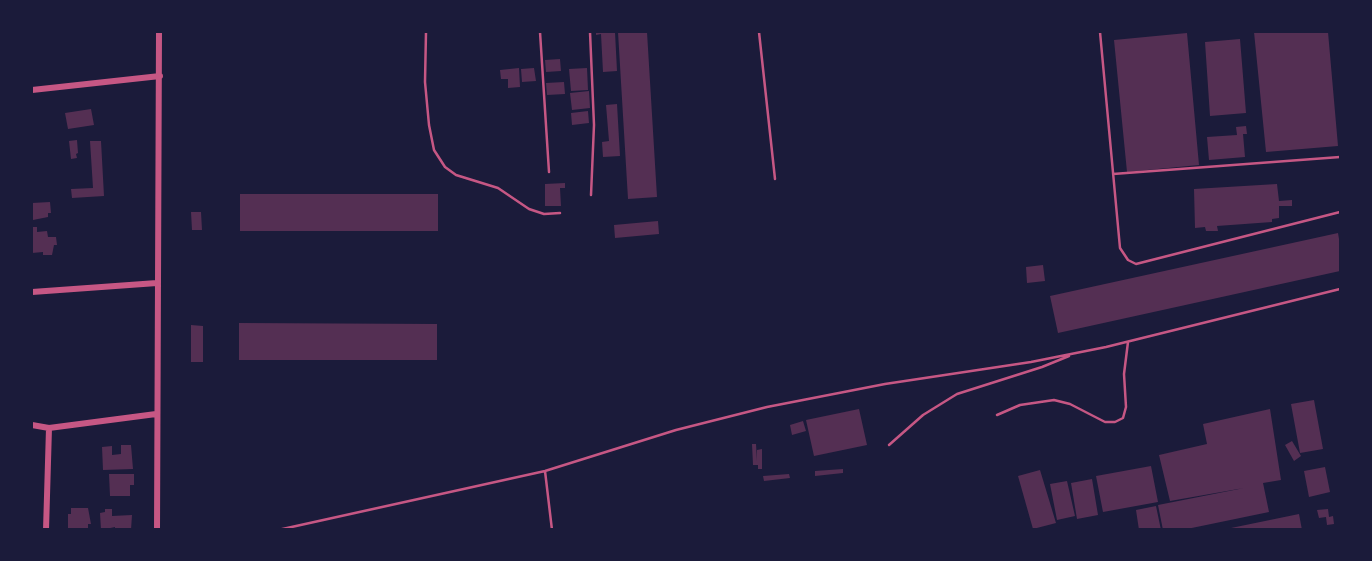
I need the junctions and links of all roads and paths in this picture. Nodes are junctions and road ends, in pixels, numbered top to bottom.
1 (159, 32) edge
2 (426, 32) edge
3 (540, 32) edge
4 (590, 32) edge
5 (760, 32) edge
6 (1100, 32) edge
7 (160, 76) junction
8 (32, 90) edge
9 (1340, 158) edge
10 (549, 172) dead end
11 (1113, 174) junction
12 (775, 179) dead end
13 (592, 195) dead end
14 (1340, 212) edge
15 (560, 213) dead end
16 (158, 283) junction
17 (1340, 289) edge
18 (32, 292) edge
19 (1128, 342) junction
20 (1075, 353) junction
21 (156, 414) junction
22 (997, 415) dead end
23 (32, 425) edge
24 (48, 428) junction
25 (889, 445) dead end
26 (545, 471) junction
27 (46, 530) edge
28 (156, 530) edge
29 (278, 530) edge
30 (552, 530) edge

1 - 7 street
2 - 15 lane
3 - 10 lane
4 - 13 lane
5 - 12 lane
6 - 11 lane
7 - 8 street
7 - 16 street
9 - 11 lane
11 - 14 lane
16 - 18 street
16 - 21 street
17 - 19 lane
19 - 20 lane
19 - 22 lane
20 - 25 lane
20 - 26 lane
21 - 24 street
21 - 28 street
23 - 24 street
24 - 27 street
26 - 29 lane
26 - 30 lane

